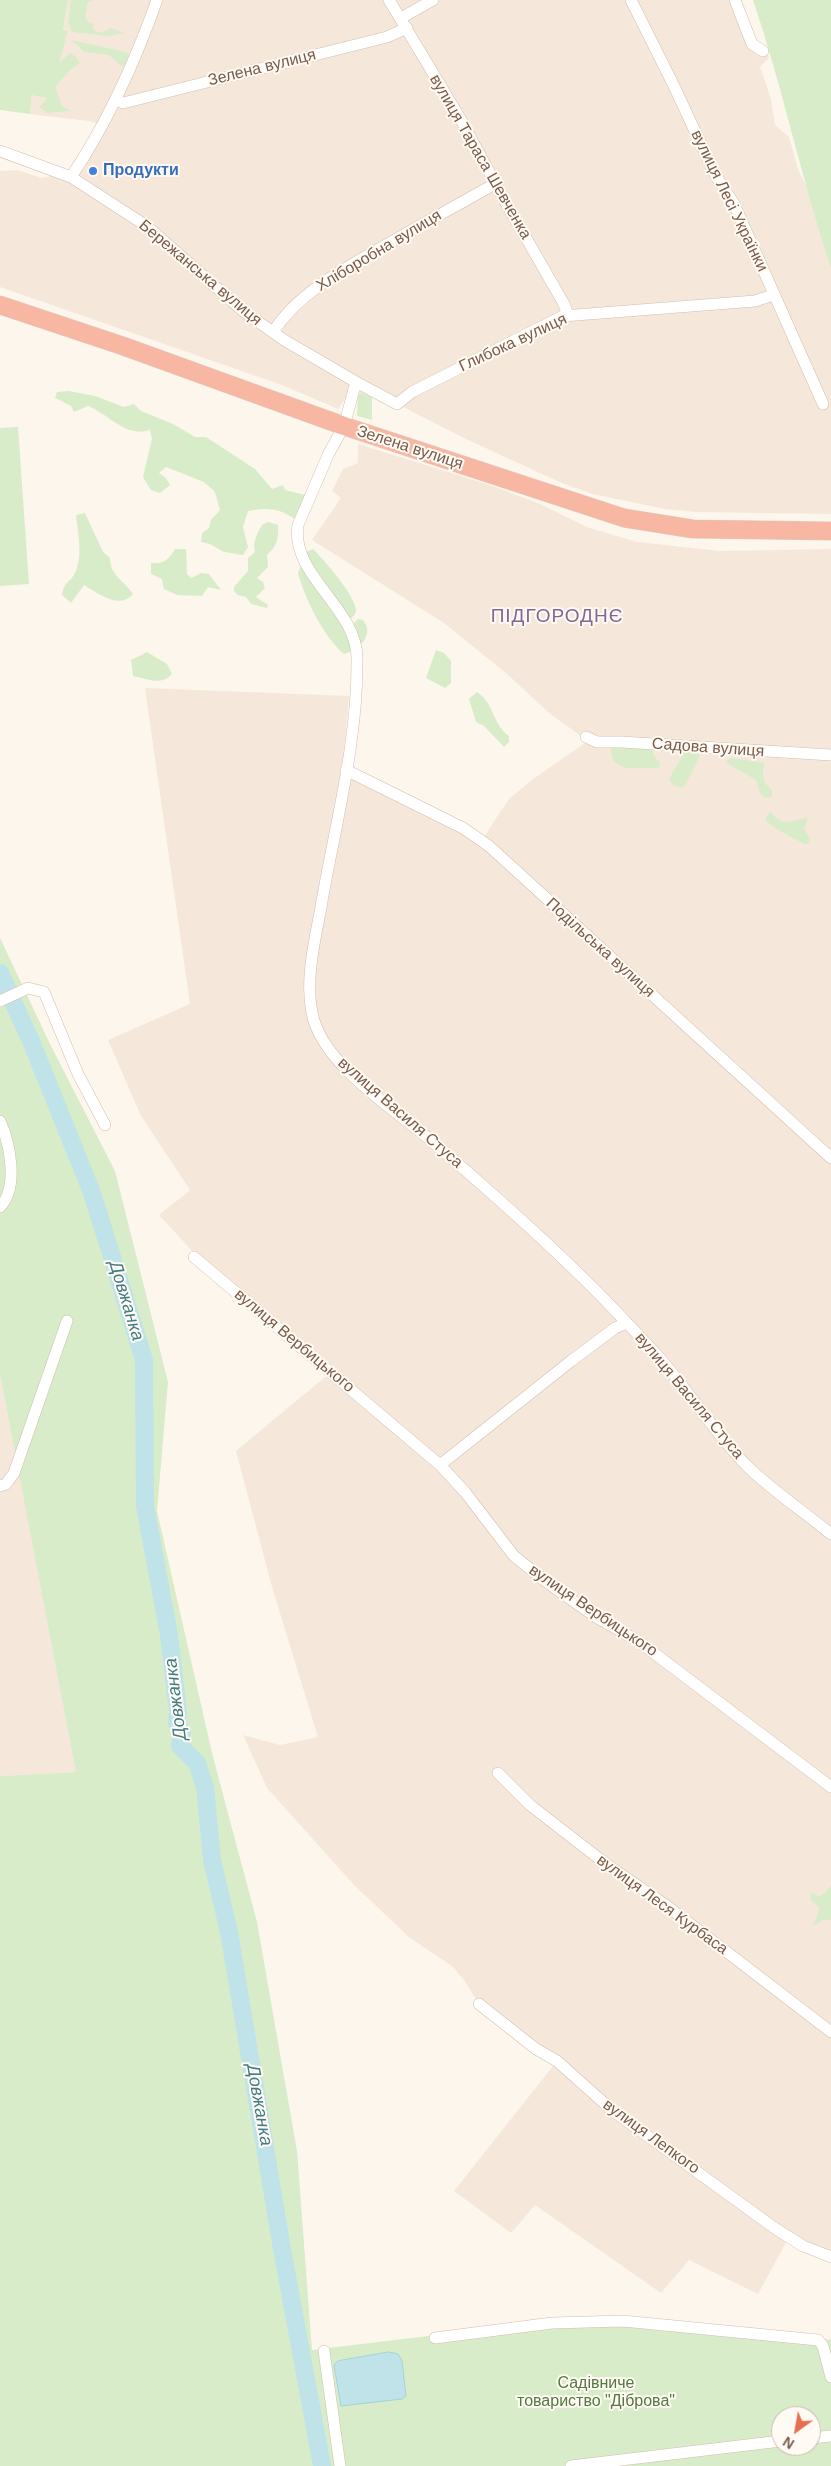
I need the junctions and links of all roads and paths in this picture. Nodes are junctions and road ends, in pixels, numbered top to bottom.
1 (157, 0) edge
2 (389, 0) edge
3 (433, 0) edge
4 (631, 0) edge
5 (735, 0) edge
6 (404, 23) junction
7 (763, 50) dead end
8 (116, 100) junction
9 (0, 150) edge
10 (71, 177) junction
11 (496, 183) junction
12 (773, 295) junction
13 (0, 305) edge
14 (568, 316) junction
15 (272, 332) junction
16 (356, 382) junction
17 (823, 404) dead end
18 (344, 426) junction
19 (831, 531) edge
20 (586, 737) dead end
21 (831, 755) edge
22 (346, 770) junction
23 (1, 1001) edge
24 (0, 1121) edge
25 (105, 1125) dead end
26 (831, 1158) edge
27 (0, 1207) edge
28 (194, 1256) dead end
29 (66, 1321) dead end
30 (627, 1323) junction
31 (440, 1465) junction
32 (0, 1486) edge
33 (831, 1534) edge
34 (498, 1772) dead end
35 (831, 1787) edge
36 (478, 2004) dead end
37 (831, 2032) edge
38 (831, 2257) edge
39 (435, 2338) dead end
40 (324, 2351) dead end
41 (831, 2377) edge
42 (771, 2442) edge
43 (340, 2466) edge
44 (571, 2466) edge

1 - 8 street
2 - 6 street, вулиця Тараса Шевченка
3 - 6 street, Зелена вулиця
4 - 12 street, вулиця Лесі Українки
5 - 7 street
6 - 8 street, Зелена вулиця
6 - 11 street, вулиця Тараса Шевченка
8 - 10 street
9 - 10 street, Бережанська вулиця
10 - 15 street, Бережанська вулиця
11 - 14 street, вулиця Тараса Шевченка
11 - 15 street, Хліборобна вулиця
12 - 14 street, Глибока вулиця
12 - 17 street, вулиця Лесі Українки
13 - 18 highway, Зелена вулиця
14 - 16 street, Глибока вулиця
15 - 16 street, Бережанська вулиця
16 - 18 street
18 - 19 highway, Зелена вулиця
18 - 22 street, вулиця Василя Стуса
20 - 21 street, Садова вулиця
22 - 26 street, Подільська вулиця
22 - 30 street, вулиця Василя Стуса
23 - 25 street
24 - 27 street
28 - 31 street, вулиця Вербицького
29 - 32 street
30 - 31 street
30 - 33 street, вулиця Василя Стуса
31 - 35 street, вулиця Вербицького
34 - 37 street, вулиця Леся Курбаса
36 - 38 street, вулиця Лепкого
39 - 41 street
40 - 43 street
42 - 44 street

